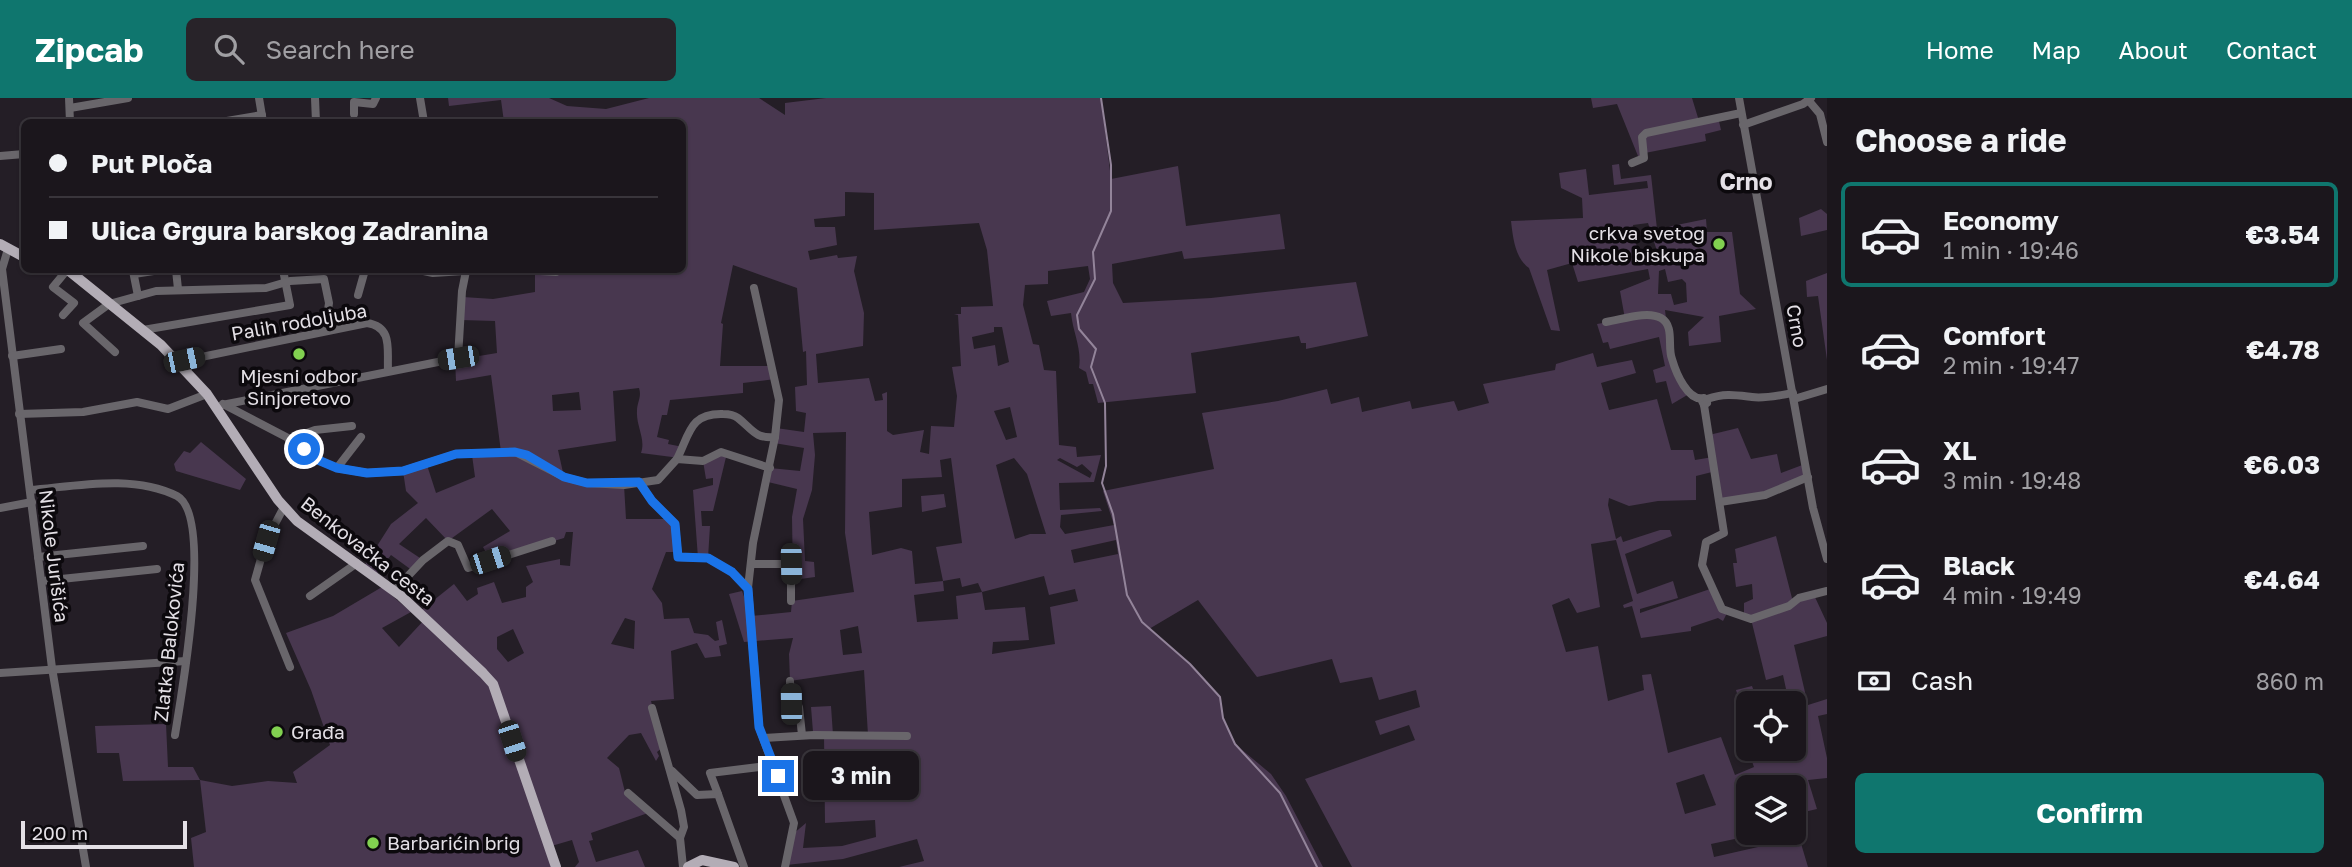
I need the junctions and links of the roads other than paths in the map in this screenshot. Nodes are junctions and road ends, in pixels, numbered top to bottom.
1 (69, 98) edge
2 (128, 98) edge
3 (260, 98) edge
4 (315, 98) edge
5 (376, 98) edge
6 (420, 98) edge
7 (1739, 98) edge
8 (1810, 99) edge
9 (69, 108) junction
10 (1741, 113) junction
11 (354, 114) dead end
12 (70, 119) edge
13 (262, 119) edge
14 (316, 119) edge
15 (424, 119) edge
16 (1743, 125) junction
17 (1827, 142) edge
18 (21, 154) edge
19 (0, 156) edge
20 (1632, 163) dead end
21 (4, 247) edge
22 (21, 256) edge
23 (65, 273) edge
24 (71, 273) edge
25 (133, 273) edge
26 (176, 273) edge
27 (284, 273) edge
28 (364, 273) edge
29 (466, 273) edge
30 (286, 283) junction
31 (754, 288) dead end
32 (178, 289) junction
33 (358, 295) dead end
34 (138, 296) junction
35 (109, 303) junction
36 (63, 315) dead end
37 (1606, 322) dead end
38 (143, 330) junction
39 (325, 331) junction
40 (61, 349) dead end
41 (115, 352) dead end
42 (12, 356) junction
43 (177, 362) junction
44 (388, 370) junction
45 (1827, 389) edge
46 (207, 394) junction
47 (1793, 396) junction
48 (1704, 401) junction
49 (220, 406) junction
50 (19, 414) junction
51 (352, 426) dead end
52 (361, 437) dead end
53 (775, 438) junction
54 (290, 439) junction
55 (677, 459) junction
56 (337, 468) junction
57 (769, 468) junction
58 (1808, 477) junction
59 (639, 482) junction
60 (30, 490) junction
61 (32, 502) junction
62 (1720, 502) junction
63 (0, 508) edge
64 (284, 508) junction
65 (552, 541) dead end
66 (143, 547) dead end
67 (38, 557) junction
68 (1827, 559) edge
69 (357, 563) junction
70 (750, 567) junction
71 (157, 569) dead end
72 (732, 572) junction
73 (42, 581) junction
74 (748, 589) junction
75 (394, 590) junction
76 (1827, 591) edge
77 (310, 596) dead end
78 (791, 601) dead end
79 (186, 661) junction
80 (290, 667) dead end
81 (52, 668) junction
82 (0, 673) edge
83 (790, 681) dead end
84 (652, 708) dead end
85 (175, 735) dead end
86 (802, 735) junction
87 (907, 736) dead end
88 (764, 738) junction
89 (775, 765) junction
90 (672, 771) junction
91 (628, 793) dead end
92 (718, 794) junction
93 (680, 838) junction
94 (86, 867) edge
95 (556, 867) edge
96 (685, 867) edge
97 (734, 867) edge
98 (744, 867) edge
99 (785, 867) edge

1 - 9 street
2 - 9 street
3 - 13 street
4 - 14 street
5 - 11 street
6 - 15 street
7 - 10 street, Crno
8 - 16 street
8 - 17 street
9 - 12 street
10 - 16 street, Crno
10 - 20 street
16 - 47 street, Crno
18 - 19 street
21 - 22 main road
21 - 42 street, Nikole Jurišića
23 - 36 street
24 - 35 main road, Benkovačka cesta
25 - 34 street
26 - 32 street
27 - 30 street
28 - 33 street
29 - 44 street
30 - 32 street
30 - 38 street
30 - 39 street
31 - 53 street
32 - 34 street
34 - 35 street
35 - 38 main road, Benkovačka cesta
35 - 41 street
37 - 48 street
38 - 43 main road, Benkovačka cesta
39 - 43 street, Palih rodoljuba
39 - 44 street, Palih rodoljuba
40 - 42 street
42 - 50 street, Nikole Jurišića
43 - 46 main road, Benkovačka cesta
44 - 49 street
45 - 47 street
46 - 49 main road, Benkovačka cesta
46 - 50 street
47 - 48 street
47 - 58 street, Crno
48 - 62 street
49 - 54 street
49 - 64 main road, Benkovačka cesta
50 - 60 street, Nikole Jurišića
51 - 54 street
52 - 56 street
53 - 55 street
53 - 57 street
54 - 56 street
55 - 57 street
55 - 59 street
56 - 59 street
57 - 70 street
58 - 62 street
58 - 68 street, Crno
59 - 72 street
60 - 61 street, Nikole Jurišića
60 - 79 street, Zlatka Balokovića
61 - 63 street
61 - 67 street, Nikole Jurišića
62 - 76 street
64 - 69 main road, Benkovačka cesta
64 - 80 street
65 - 75 street
66 - 67 street
67 - 73 street, Nikole Jurišića
69 - 75 main road, Benkovačka cesta
69 - 77 street
70 - 72 street
70 - 74 street
70 - 78 street
71 - 73 street
72 - 74 street
73 - 81 street, Nikole Jurišića
74 - 88 street
75 - 95 main road, Benkovačka cesta
79 - 81 street
79 - 85 street, Zlatka Balokovića
81 - 82 street
81 - 94 street, Nikole Jurišića
83 - 86 street
84 - 90 street
86 - 87 street
86 - 88 street
88 - 89 street
89 - 92 street
89 - 99 street
90 - 92 street
90 - 93 street
91 - 93 street
92 - 98 street
93 - 96 street
96 - 97 main road

